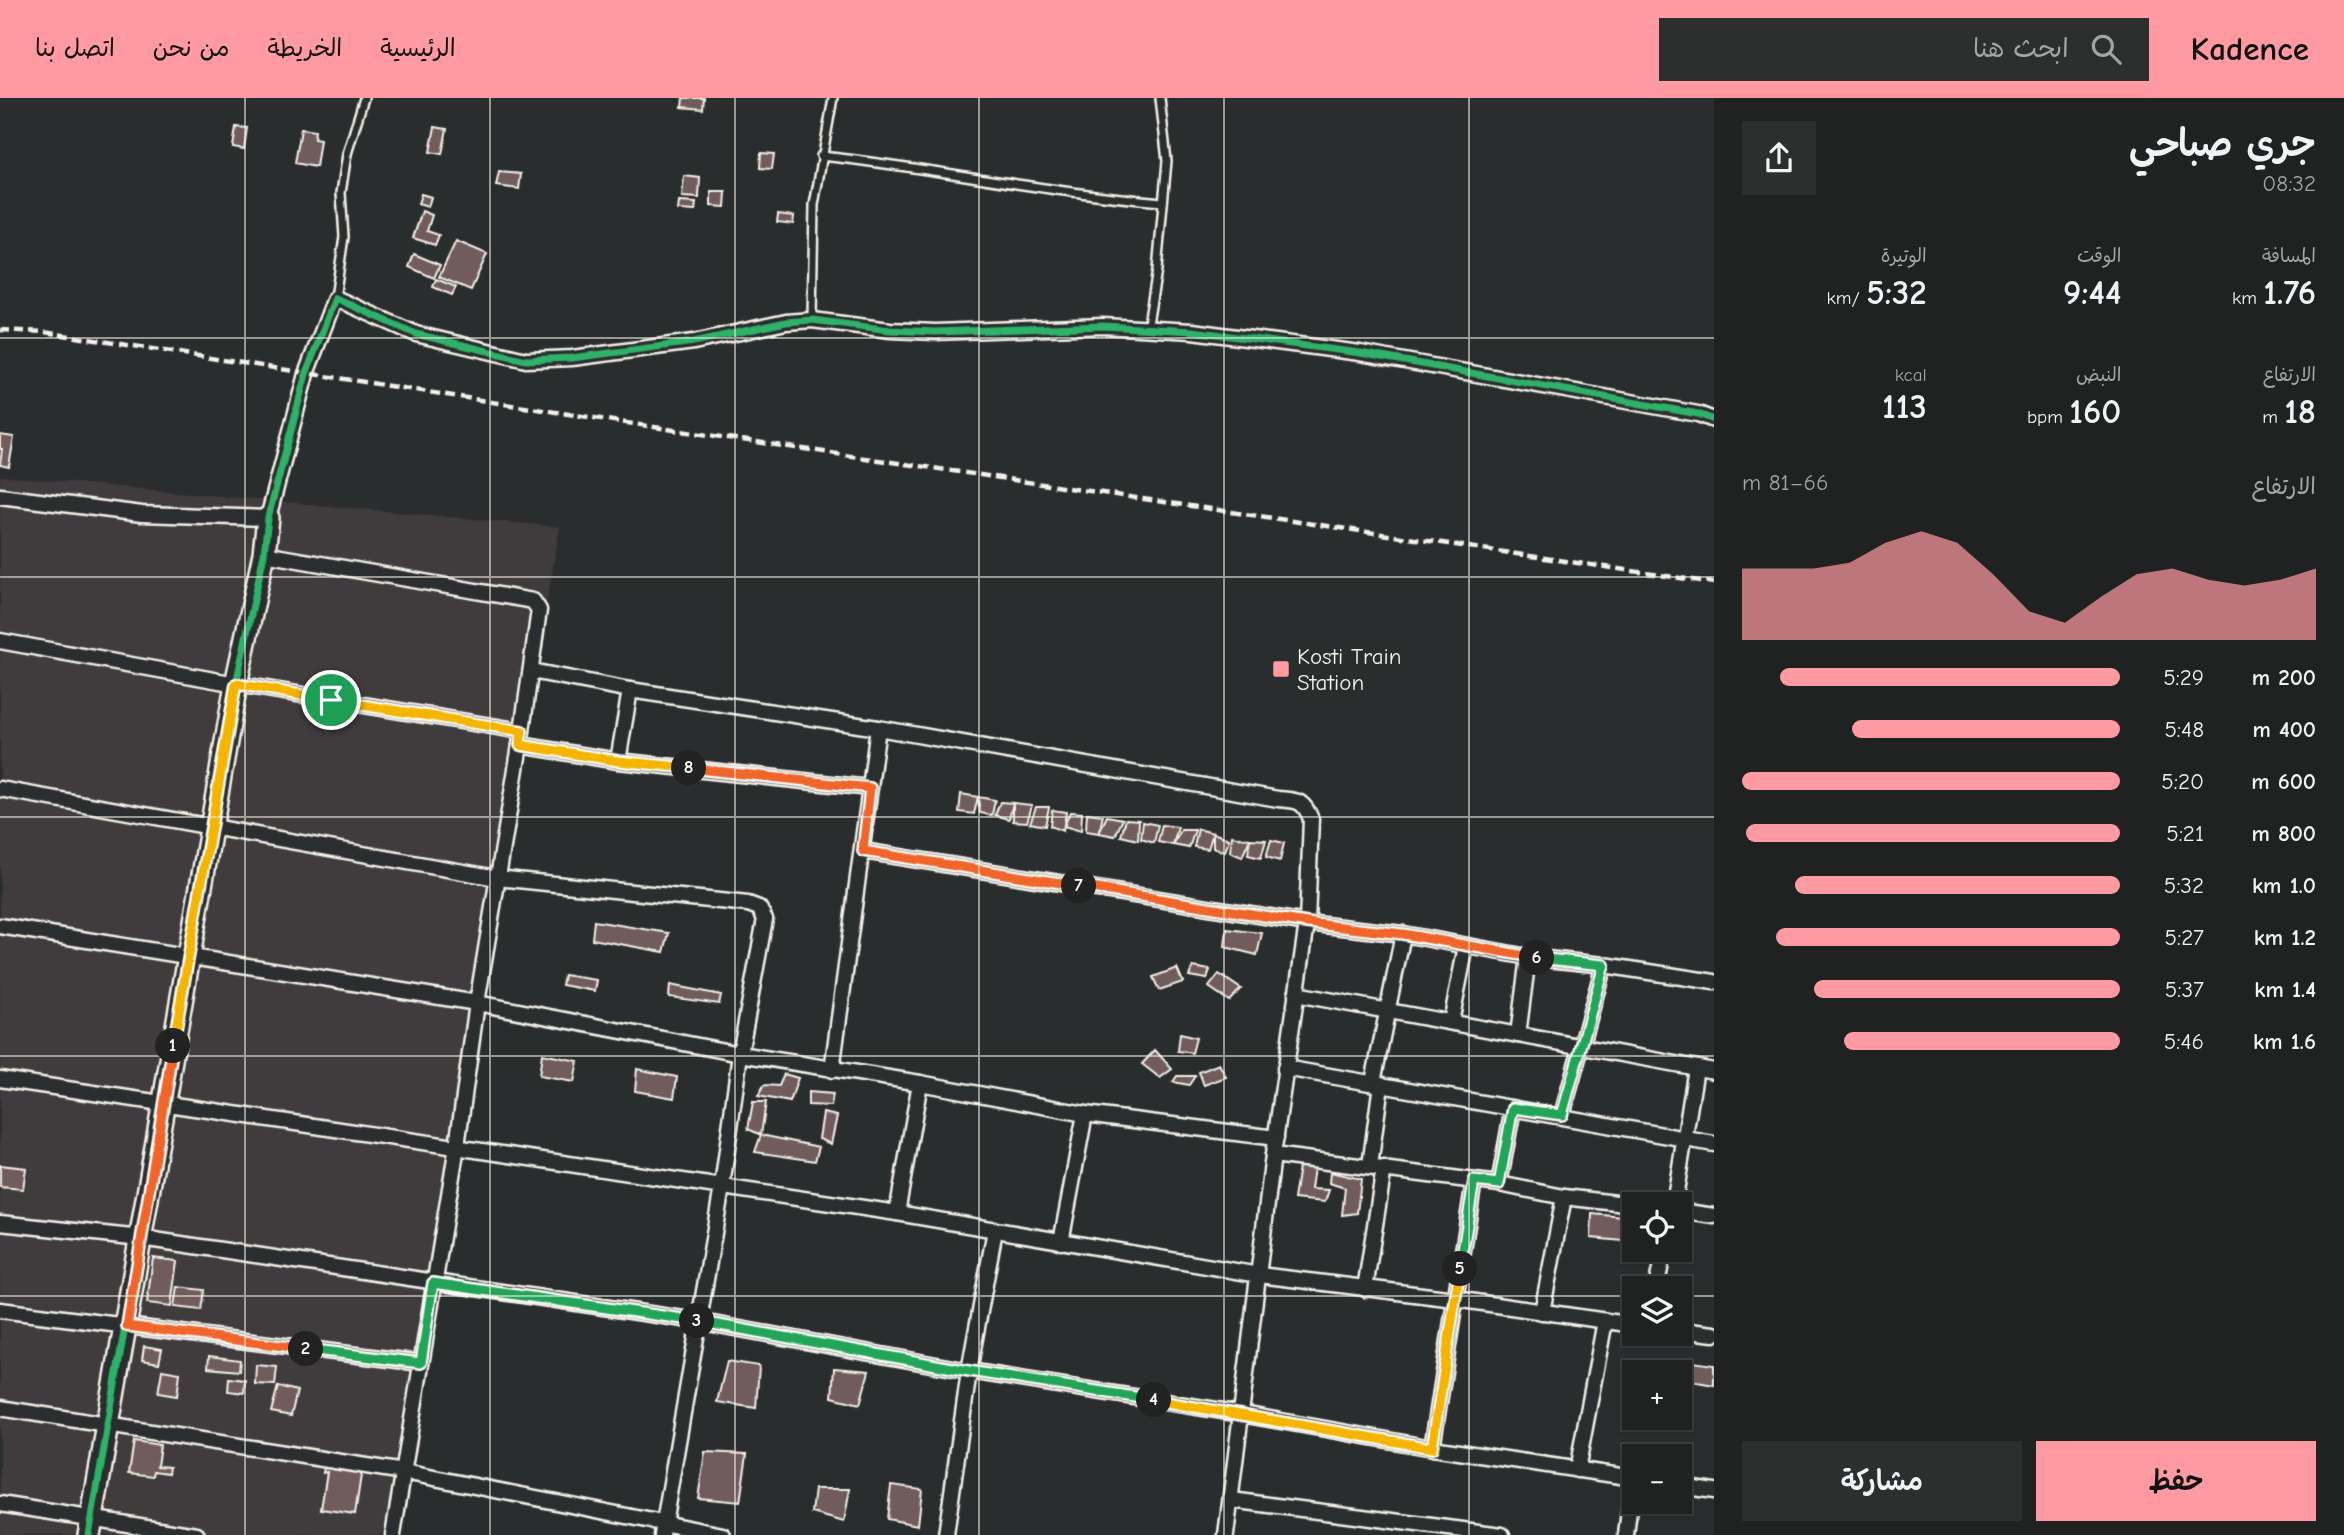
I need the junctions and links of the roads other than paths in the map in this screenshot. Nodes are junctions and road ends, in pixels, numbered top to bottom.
1 (364, 98) edge
2 (833, 98) edge
3 (1160, 98) edge
4 (821, 156) junction
5 (1163, 202) junction
6 (335, 298) junction
7 (811, 320) junction
8 (1147, 330) junction
9 (1714, 420) edge
10 (0, 496) edge
11 (268, 518) junction
12 (264, 554) junction
13 (0, 641) edge
14 (531, 671) junction
15 (236, 684) junction
16 (630, 690) junction
17 (878, 729) junction
18 (521, 738) junction
19 (618, 761) junction
20 (870, 788) junction
21 (0, 789) edge
22 (213, 825) junction
23 (863, 851) junction
24 (497, 878) junction
25 (1307, 923) junction
26 (0, 926) edge
27 (1403, 934) junction
28 (1466, 946) junction
29 (189, 956) junction
30 (1528, 957) junction
31 (1604, 965) junction
32 (1714, 982) edge
33 (1296, 994) junction
34 (477, 1003) junction
35 (1388, 1011) junction
36 (1451, 1022) junction
37 (1518, 1035) junction
38 (1580, 1046) junction
39 (740, 1054) junction
40 (1285, 1068) junction
41 (1696, 1068) junction
42 (832, 1069) junction
43 (1714, 1071) edge
44 (0, 1079) edge
45 (920, 1083) junction
46 (1377, 1083) junction
47 (163, 1103) junction
48 (1513, 1108) junction
49 (1085, 1114) junction
50 (1562, 1115) junction
51 (1276, 1138) junction
52 (1684, 1139) junction
53 (1714, 1144) edge
54 (457, 1146) junction
55 (1273, 1155) junction
56 (1377, 1167) junction
57 (1474, 1181) junction
58 (1499, 1184) junction
59 (722, 1187) junction
60 (1676, 1192) edge
61 (1564, 1197) junction
62 (1622, 1204) edge
63 (897, 1213) junction
64 (1692, 1213) edge
65 (1714, 1216) edge
66 (0, 1223) edge
67 (995, 1230) junction
68 (141, 1238) junction
69 (1061, 1242) junction
70 (1259, 1275) junction
71 (433, 1283) junction
72 (1365, 1289) junction
73 (1455, 1299) junction
74 (0, 1310) edge
75 (1542, 1312) junction
76 (697, 1321) junction
77 (1605, 1321) junction
78 (1622, 1323) edge
79 (127, 1326) junction
80 (1692, 1331) edge
81 (1714, 1334) edge
82 (421, 1363) junction
83 (969, 1371) junction
84 (0, 1408) edge
85 (1242, 1414) junction
86 (108, 1426) junction
87 (1432, 1448) junction
88 (1577, 1470) junction
89 (404, 1472) junction
90 (1622, 1476) edge
91 (1692, 1488) edge
92 (1714, 1491) edge
93 (1231, 1500) junction
94 (0, 1504) edge
95 (1629, 1514) edge
96 (90, 1527) edge
97 (663, 1530) edge
98 (197, 1535) edge
99 (393, 1535) edge
100 (723, 1535) edge
101 (946, 1535) edge
102 (1227, 1535) edge
103 (1502, 1535) edge
104 (1626, 1535) edge

1 - 6 lane
2 - 4 lane
3 - 5 lane
4 - 5 lane
4 - 7 lane
5 - 8 lane
6 - 7 street
6 - 11 street
7 - 8 street
8 - 9 street
10 - 11 street
11 - 12 street
12 - 14 street
12 - 15 street
13 - 15 street
14 - 16 street
14 - 18 street
15 - 18 street
15 - 22 street
16 - 17 street
16 - 19 street
17 - 20 street
17 - 25 street
18 - 19 street
18 - 24 street
19 - 20 street
20 - 23 street
21 - 22 street
22 - 24 street
22 - 29 street
23 - 25 street
23 - 42 street
24 - 34 street
24 - 39 street
25 - 27 street
25 - 33 street
26 - 29 street
27 - 28 street
27 - 35 street
28 - 30 street
28 - 36 street
29 - 34 street
29 - 47 street
30 - 31 street
30 - 37 street
31 - 32 street
31 - 38 street
33 - 35 street
33 - 40 street
34 - 39 street
34 - 54 street
35 - 36 street
35 - 46 street
36 - 37 street
37 - 38 street
38 - 41 street
38 - 50 street
39 - 42 street
39 - 59 street
40 - 46 street
40 - 51 street
41 - 43 street
41 - 52 street
42 - 45 street
44 - 47 street
45 - 49 street
45 - 63 street
46 - 48 street
46 - 56 street
47 - 54 street
47 - 68 street
48 - 50 street
48 - 58 street
49 - 51 street
49 - 69 street
50 - 52 street
51 - 55 street
52 - 53 street
52 - 60 street
54 - 59 street
54 - 71 street
55 - 56 street
55 - 70 street
56 - 57 street
56 - 72 street
57 - 58 street
57 - 73 street
58 - 61 street
59 - 63 street
59 - 76 street
61 - 62 street
61 - 75 street
63 - 67 street
64 - 65 street
66 - 68 street
67 - 69 street
67 - 83 street
68 - 71 street
68 - 79 street
69 - 70 street
70 - 72 street
70 - 85 street
71 - 76 street
71 - 82 street
72 - 73 street
73 - 75 street
73 - 87 street
74 - 79 street
75 - 77 street
76 - 83 street
76 - 97 street
77 - 78 street
77 - 88 street
79 - 82 street
79 - 86 street
80 - 81 street
82 - 89 street
83 - 85 street
83 - 101 street
84 - 86 street
85 - 87 street
85 - 93 street
86 - 89 street
86 - 96 street
87 - 88 street
88 - 90 street
89 - 97 street
89 - 99 street
91 - 92 street
93 - 102 street
93 - 103 street
94 - 96 street
95 - 104 street
96 - 98 street
97 - 100 street

